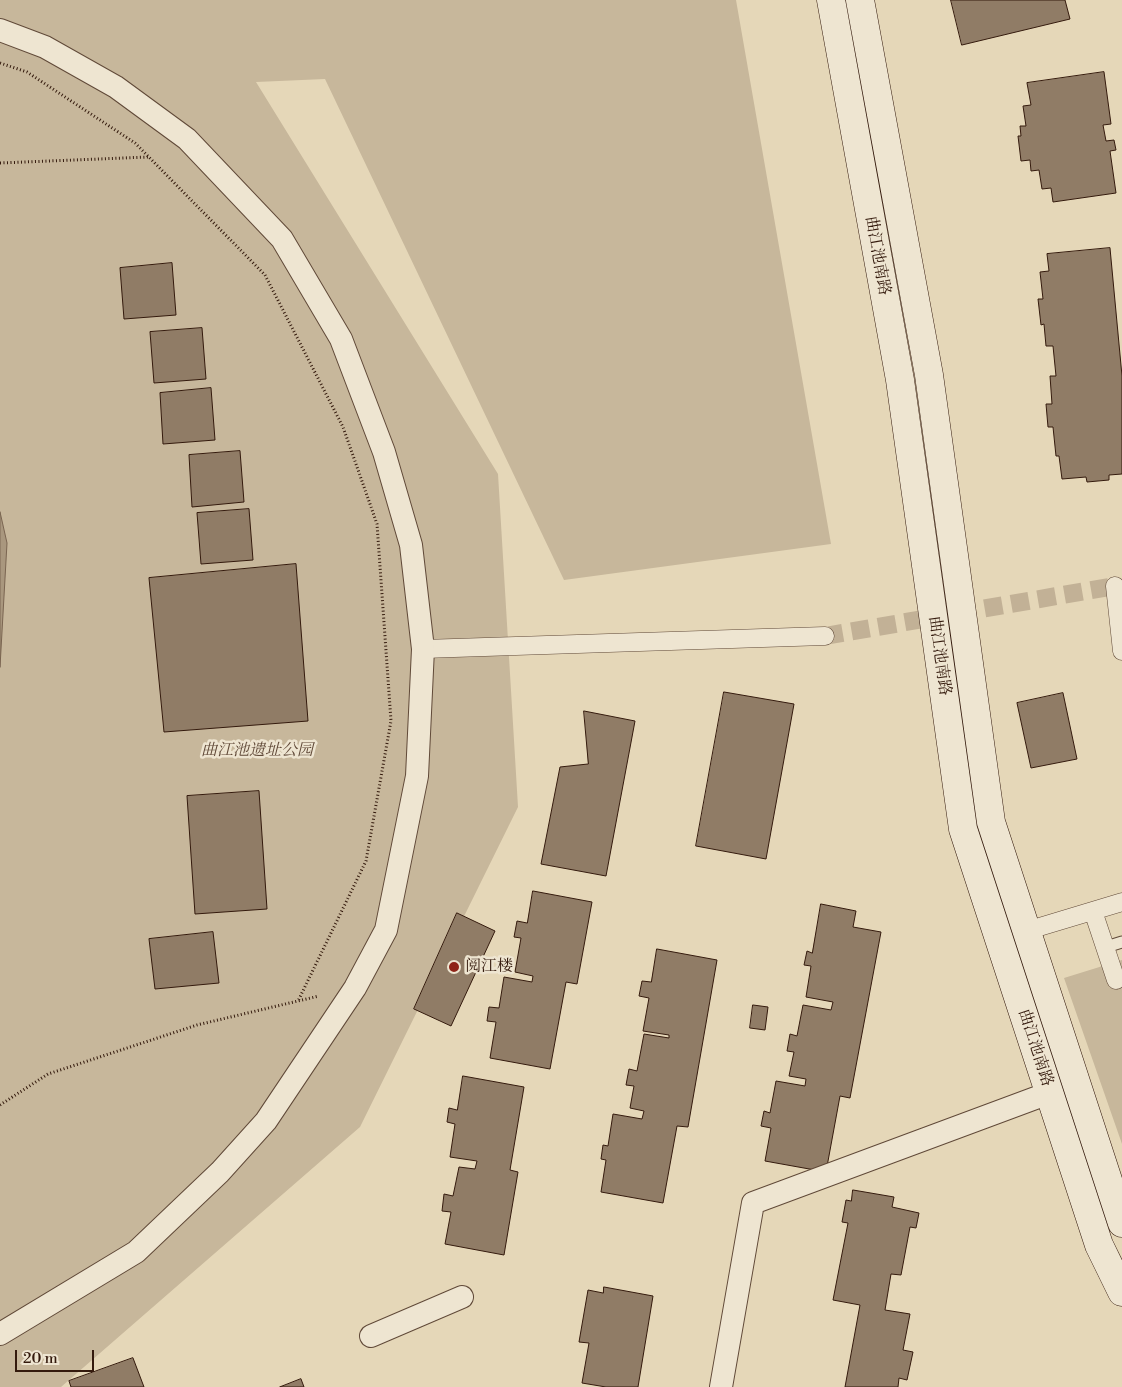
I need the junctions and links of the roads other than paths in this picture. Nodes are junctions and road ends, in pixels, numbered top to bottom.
1 (831, 0) edge
2 (860, 0) edge
3 (0, 30) edge
4 (1115, 586) dead end
5 (825, 636) tunnel mouth
6 (423, 649) junction
7 (1122, 651) edge
8 (1122, 902) edge
9 (1093, 910) junction
10 (1026, 931) junction
11 (1114, 945) edge
12 (1116, 980) dead end
13 (1049, 1093) junction
14 (1122, 1222) edge
15 (1122, 1292) edge
16 (462, 1296) dead end
17 (0, 1334) edge
18 (371, 1336) dead end
19 (721, 1387) edge

1 - 13 main road, 曲江池南路
2 - 10 main road, 曲江池南路
3 - 6 street
4 - 7 street
5 - 6 street
6 - 17 street
8 - 9 street
9 - 10 street
9 - 11 street
10 - 14 main road, 曲江池南路
11 - 12 street
13 - 15 main road, 曲江池南路
13 - 19 street
16 - 18 street

